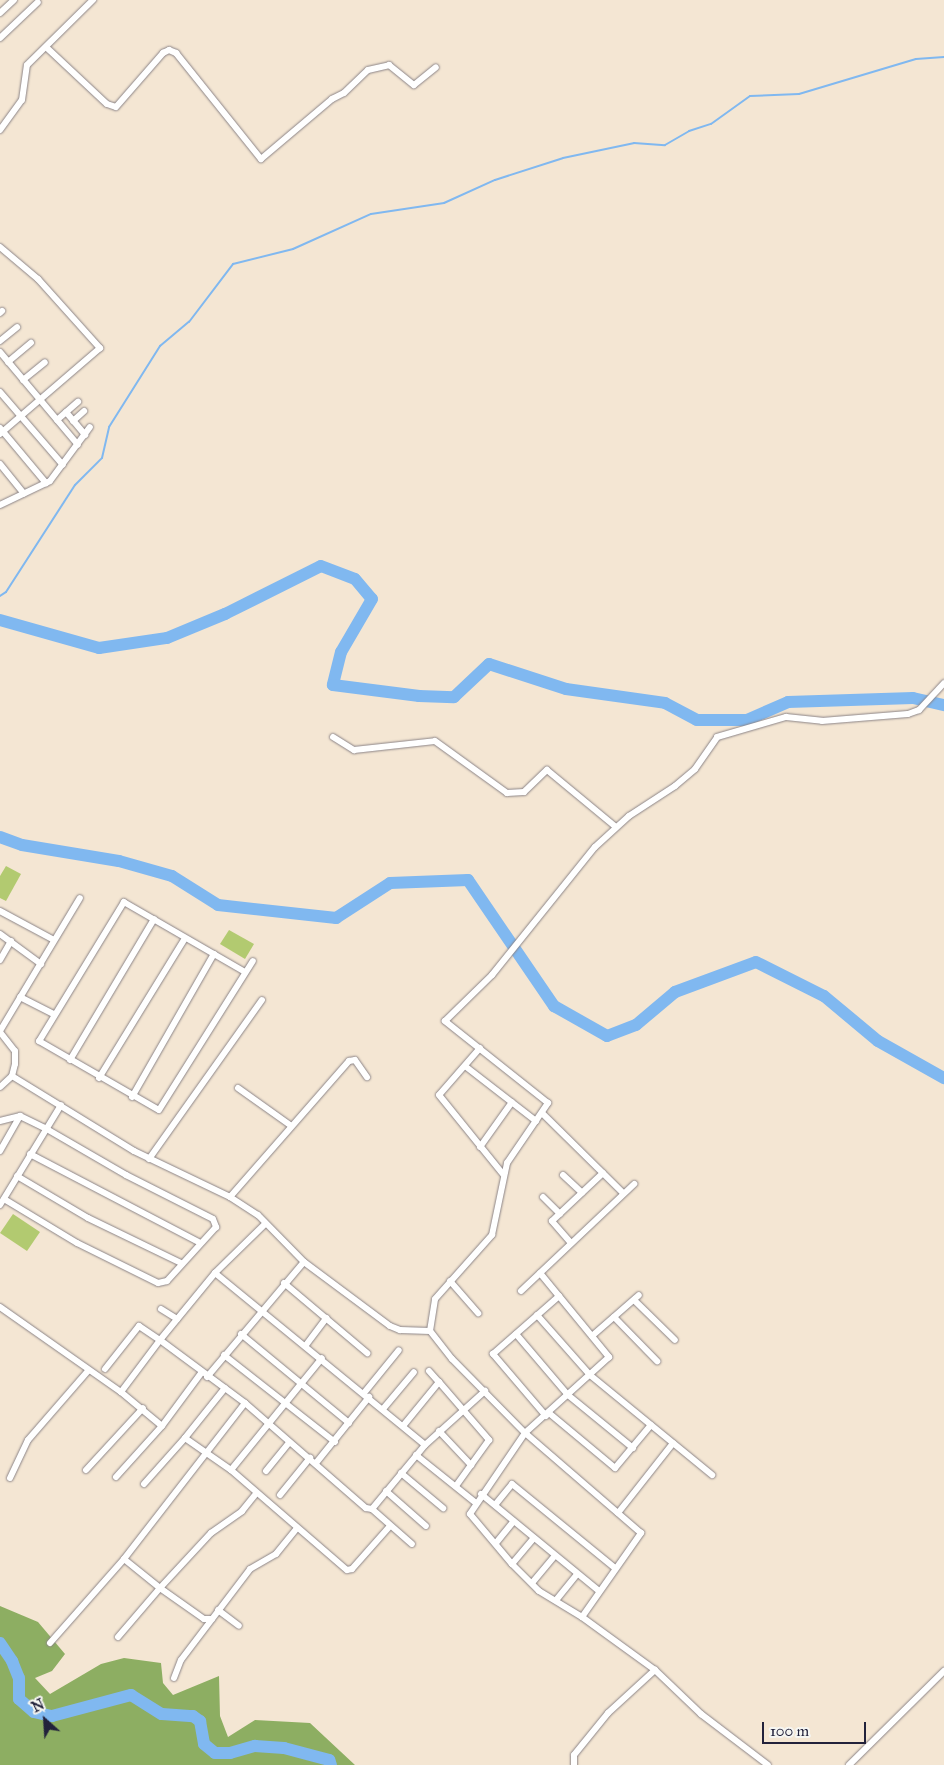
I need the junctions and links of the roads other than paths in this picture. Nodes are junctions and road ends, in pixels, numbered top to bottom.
1 (14, 0) edge
2 (93, 0) edge
3 (38, 2) dead end
4 (0, 13) edge
5 (0, 38) edge
6 (46, 47) junction
7 (436, 67) dead end
8 (0, 130) edge
9 (0, 247) edge
10 (16, 326) dead end
11 (0, 341) edge
12 (31, 343) dead end
13 (0, 352) edge
14 (8, 362) junction
15 (45, 362) dead end
16 (23, 380) junction
17 (0, 392) edge
18 (40, 400) junction
19 (78, 402) dead end
20 (84, 411) dead end
21 (66, 412) junction
22 (21, 416) junction
23 (57, 420) junction
24 (73, 421) junction
25 (90, 427) dead end
26 (1, 431) edge
27 (85, 435) junction
28 (78, 445) junction
29 (0, 464) edge
30 (62, 465) junction
31 (46, 483) junction
32 (24, 494) junction
33 (1, 503) edge
34 (942, 686) edge
35 (333, 737) dead end
36 (616, 827) junction
37 (80, 898) dead end
38 (0, 911) edge
39 (154, 919) junction
40 (0, 934) edge
41 (186, 938) junction
42 (54, 940) junction
43 (10, 941) junction
44 (214, 954) junction
45 (0, 960) edge
46 (254, 961) dead end
47 (41, 964) junction
48 (245, 972) junction
49 (20, 996) junction
50 (262, 1000) dead end
51 (53, 1014) junction
52 (2, 1021) edge
53 (0, 1032) edge
54 (480, 1048) junction
55 (70, 1060) junction
56 (465, 1066) junction
57 (12, 1076) junction
58 (367, 1076) dead end
59 (99, 1078) junction
60 (0, 1087) edge
61 (238, 1088) dead end
62 (132, 1097) junction
63 (512, 1102) junction
64 (61, 1105) junction
65 (542, 1113) junction
66 (20, 1116) junction
67 (0, 1121) edge
68 (536, 1121) junction
69 (290, 1126) junction
70 (45, 1128) junction
71 (480, 1147) junction
72 (0, 1150) edge
73 (30, 1154) junction
74 (149, 1159) junction
75 (603, 1173) junction
76 (503, 1174) junction
77 (563, 1175) dead end
78 (17, 1176) junction
79 (634, 1184) dead end
80 (582, 1193) junction
81 (623, 1193) junction
82 (230, 1197) junction
83 (543, 1197) dead end
84 (2, 1202) edge
85 (560, 1214) junction
86 (265, 1224) junction
87 (200, 1243) junction
88 (571, 1243) junction
89 (304, 1262) junction
90 (181, 1263) junction
91 (215, 1272) junction
92 (540, 1273) junction
93 (450, 1281) junction
94 (284, 1284) junction
95 (520, 1291) dead end
96 (559, 1296) junction
97 (0, 1307) edge
98 (161, 1309) dead end
99 (262, 1311) junction
100 (478, 1314) dead end
101 (537, 1315) junction
102 (614, 1317) junction
103 (326, 1318) junction
104 (177, 1319) junction
105 (430, 1331) junction
106 (241, 1334) junction
107 (516, 1334) junction
108 (592, 1336) junction
109 (160, 1340) junction
110 (675, 1340) dead end
111 (306, 1345) junction
112 (399, 1350) dead end
113 (367, 1353) dead end
114 (224, 1355) junction
115 (322, 1358) junction
116 (658, 1361) dead end
117 (105, 1369) dead end
118 (88, 1371) junction
119 (429, 1371) dead end
120 (414, 1372) dead end
121 (205, 1374) junction
122 (590, 1375) junction
123 (439, 1382) junction
124 (301, 1383) junction
125 (225, 1388) junction
126 (485, 1391) junction
127 (121, 1392) junction
128 (366, 1395) junction
129 (568, 1395) junction
130 (285, 1402) junction
131 (245, 1403) junction
132 (143, 1408) junction
133 (383, 1409) junction
134 (462, 1410) junction
135 (547, 1415) junction
136 (267, 1423) junction
137 (349, 1423) junction
138 (651, 1425) junction
139 (162, 1426) junction
140 (403, 1426) junction
141 (439, 1431) junction
142 (525, 1434) junction
143 (185, 1438) junction
144 (335, 1442) junction
145 (289, 1443) junction
146 (673, 1443) junction
147 (425, 1445) junction
148 (632, 1448) junction
149 (416, 1454) junction
150 (207, 1455) junction
151 (313, 1461) junction
152 (471, 1465) junction
153 (86, 1470) dead end
154 (231, 1470) junction
155 (266, 1471) dead end
156 (401, 1473) junction
157 (712, 1474) dead end
158 (116, 1477) dead end
159 (10, 1478) dead end
160 (144, 1484) dead end
161 (456, 1486) junction
162 (386, 1491) junction
163 (481, 1494) junction
164 (256, 1495) junction
165 (280, 1495) dead end
166 (476, 1502) junction
167 (495, 1505) junction
168 (443, 1508) dead end
169 (372, 1509) junction
170 (618, 1513) junction
171 (514, 1521) junction
172 (390, 1526) junction
173 (426, 1526) dead end
174 (297, 1528) junction
175 (534, 1538) junction
176 (496, 1543) junction
177 (412, 1544) dead end
178 (556, 1556) junction
179 (124, 1559) junction
180 (512, 1564) junction
181 (615, 1568) junction
182 (577, 1574) junction
183 (532, 1583) junction
184 (160, 1588) junction
185 (599, 1591) junction
186 (557, 1599) junction
187 (218, 1610) junction
188 (582, 1617) junction
189 (212, 1619) junction
190 (239, 1626) dead end
191 (118, 1638) dead end
192 (50, 1643) dead end
193 (655, 1670) junction
194 (944, 1671) edge
195 (174, 1678) dead end
196 (574, 1765) edge
197 (768, 1765) edge
198 (848, 1765) edge

1 - 4 street
2 - 6 street
3 - 5 street
6 - 7 street
6 - 8 street
9 - 18 street
10 - 11 street
12 - 14 street
13 - 14 street
14 - 16 street
15 - 16 street
16 - 18 street
17 - 22 street
18 - 22 street
18 - 23 street
19 - 21 street
20 - 24 street
21 - 23 street
21 - 24 street
22 - 26 street
22 - 30 street
23 - 28 street
24 - 27 street
25 - 27 street
26 - 31 street
27 - 28 street
28 - 30 street
29 - 32 street
30 - 31 street
31 - 32 street
32 - 33 street
34 - 36 street
35 - 36 street
36 - 54 street
37 - 42 street
38 - 42 street
39 - 41 street
39 - 51 street
39 - 55 street
40 - 43 street
41 - 44 street
41 - 59 street
42 - 47 street
43 - 45 street
43 - 47 street
44 - 48 street
44 - 62 street
46 - 48 street
47 - 49 street
48 - 62 street
49 - 51 street
49 - 52 street
50 - 74 street
51 - 55 street
52 - 53 street
53 - 57 street
54 - 56 street
54 - 65 street
55 - 59 street
56 - 63 street
56 - 71 street
57 - 60 street
57 - 64 street
58 - 69 street
59 - 62 street
61 - 69 street
63 - 68 street
63 - 71 street
64 - 70 street
64 - 74 street
65 - 68 street
65 - 75 street
66 - 67 street
66 - 70 street
66 - 72 street
68 - 76 street
69 - 82 street
70 - 73 street
70 - 87 street
71 - 76 street
73 - 78 street
73 - 87 street
74 - 82 street
75 - 80 street
75 - 81 street
76 - 93 street
77 - 80 street
78 - 84 street
78 - 90 street
79 - 81 street
80 - 85 street
81 - 88 street
82 - 86 street
83 - 85 street
84 - 90 street
85 - 88 street
86 - 89 street
86 - 91 street
87 - 90 street
88 - 92 street
89 - 94 street
89 - 105 street
91 - 99 street
91 - 104 street
92 - 95 street
92 - 96 street
93 - 100 street
93 - 105 street
94 - 99 street
94 - 103 street
96 - 101 street
96 - 108 street
97 - 118 street
98 - 104 street
99 - 106 street
99 - 111 street
101 - 107 street
101 - 122 street
102 - 108 street
102 - 110 street
102 - 116 street
103 - 111 street
103 - 113 street
104 - 109 street
105 - 126 street
106 - 114 street
106 - 124 street
107 - 129 street
107 - 135 street
108 - 122 street
109 - 117 street
109 - 121 street
109 - 127 street
111 - 115 street
112 - 128 street
114 - 121 street
114 - 130 street
115 - 124 street
115 - 128 street
118 - 127 street
118 - 159 street
119 - 123 street
120 - 133 street
121 - 125 street
121 - 139 street
122 - 129 street
122 - 138 street
123 - 134 street
123 - 140 street
124 - 130 street
124 - 137 street
125 - 131 street
125 - 143 street
126 - 134 street
126 - 142 street
127 - 132 street
128 - 133 street
128 - 137 street
129 - 135 street
129 - 148 street
130 - 136 street
130 - 144 street
131 - 136 street
131 - 150 street
132 - 139 street
132 - 153 street
133 - 140 street
134 - 141 street
134 - 152 street
135 - 142 street
135 - 148 street
136 - 145 street
136 - 154 street
137 - 144 street
138 - 146 street
138 - 148 street
139 - 158 street
140 - 147 street
141 - 147 street
141 - 152 street
142 - 163 street
142 - 170 street
143 - 150 street
143 - 160 street
144 - 151 street
145 - 151 street
145 - 155 street
146 - 157 street
146 - 170 street
147 - 149 street
149 - 156 street
149 - 161 street
150 - 154 street
150 - 179 street
151 - 165 street
151 - 169 street
152 - 161 street
154 - 164 street
156 - 162 street
156 - 168 street
161 - 166 street
162 - 169 street
162 - 173 street
163 - 166 street
163 - 167 street
164 - 174 street
164 - 184 street
166 - 176 street
167 - 171 street
167 - 181 street
169 - 172 street
170 - 181 street
171 - 175 street
171 - 176 street
172 - 174 street
172 - 177 street
174 - 187 street
175 - 178 street
175 - 180 street
176 - 180 street
178 - 182 street
178 - 183 street
179 - 184 street
179 - 192 street
180 - 183 street
181 - 185 street
182 - 185 street
182 - 186 street
183 - 186 street
184 - 189 street
184 - 191 street
185 - 188 street
186 - 188 street
187 - 189 street
187 - 190 street
188 - 193 street
189 - 195 street
193 - 196 street
193 - 197 street
194 - 198 street

